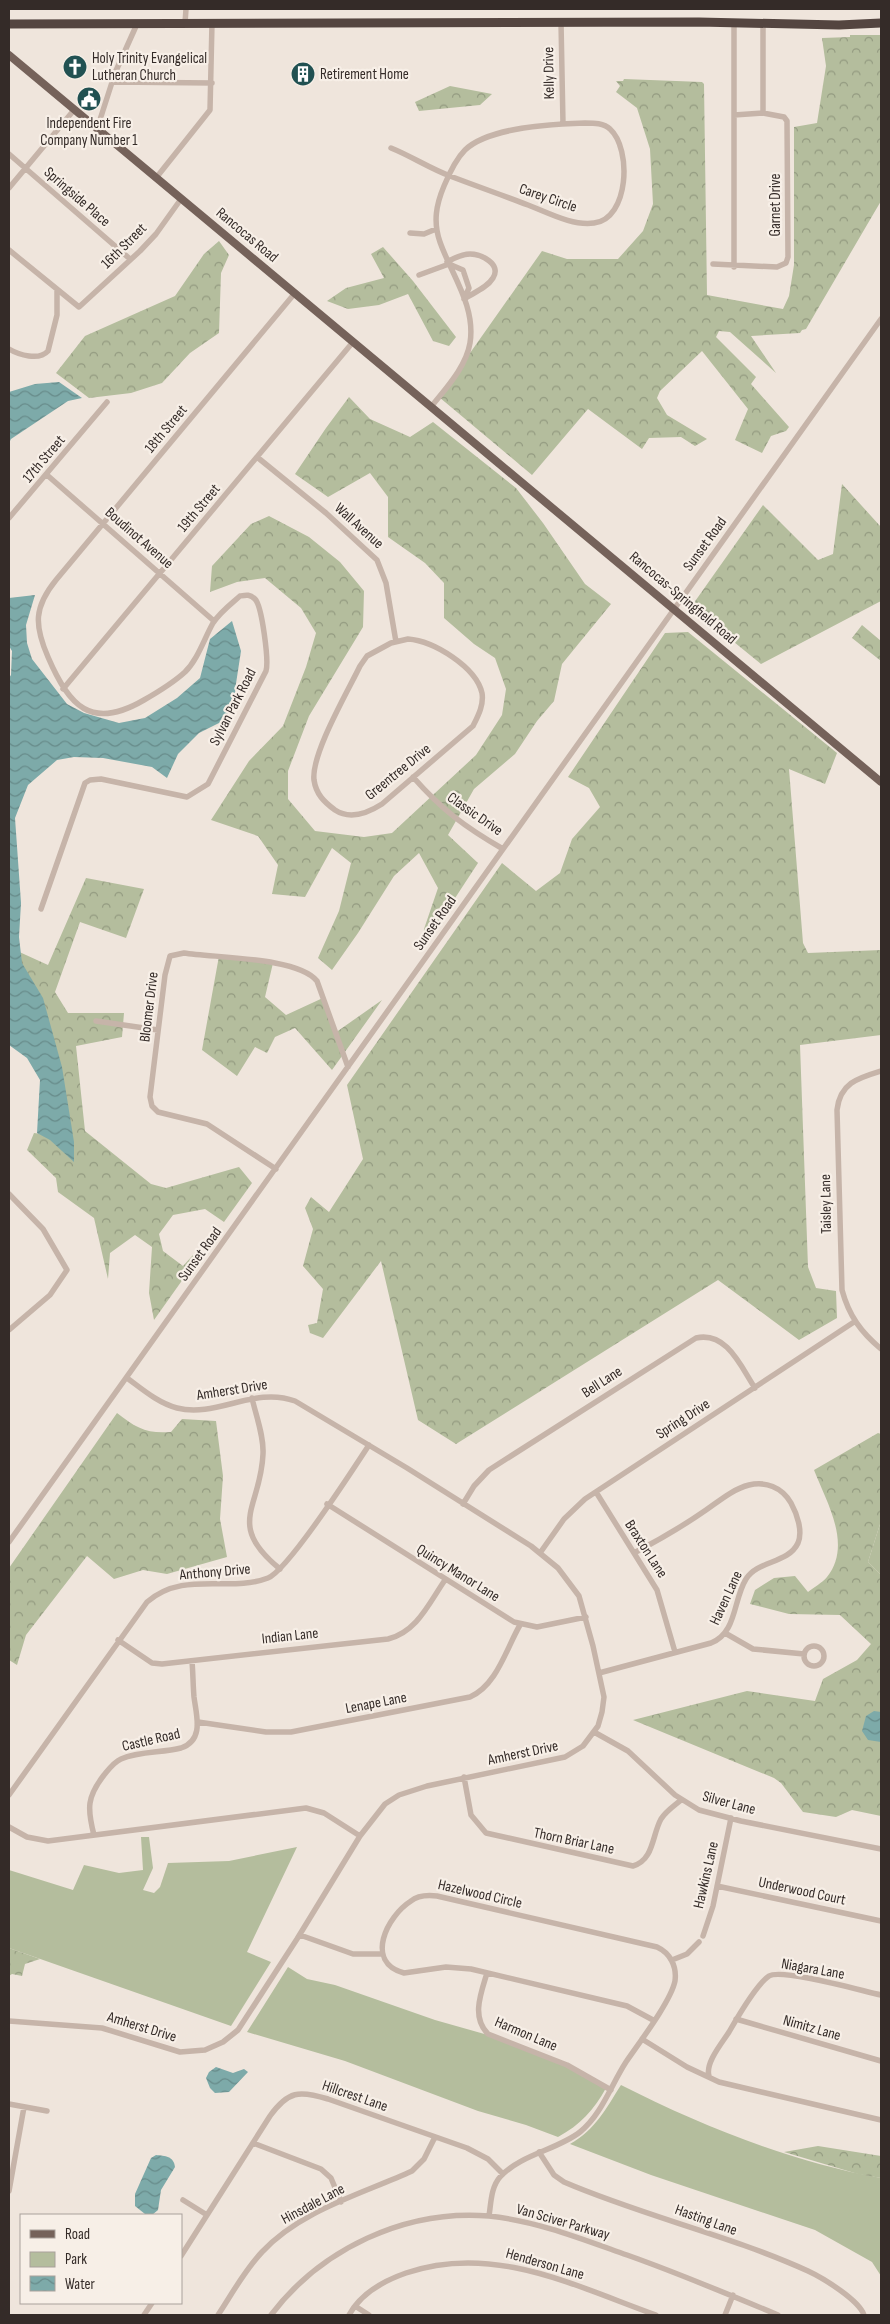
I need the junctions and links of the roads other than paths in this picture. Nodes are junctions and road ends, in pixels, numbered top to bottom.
1 (186, 9) edge
2 (561, 22) junction
3 (185, 23) junction
4 (212, 23) junction
5 (734, 23) junction
6 (763, 23) junction
7 (881, 23) edge
8 (9, 24) edge
9 (137, 24) junction
10 (9, 55) edge
11 (113, 82) junction
12 (212, 83) junction
13 (74, 110) junction
14 (763, 113) junction
15 (734, 115) junction
16 (563, 124) junction
17 (97, 128) junction
18 (391, 148) dead end
19 (9, 154) edge
20 (25, 169) junction
21 (448, 176) junction
22 (156, 178) junction
23 (9, 188) edge
24 (181, 199) junction
25 (436, 229) junction
26 (410, 233) dead end
27 (9, 250) edge
28 (130, 259) junction
29 (448, 263) junction
30 (713, 264) dead end
31 (734, 267) junction
32 (419, 275) dead end
33 (56, 289) junction
34 (295, 294) junction
35 (464, 299) junction
36 (881, 319) edge
37 (353, 342) junction
38 (9, 349) edge
39 (107, 402) dead end
40 (431, 407) junction
41 (467, 437) joint
42 (257, 457) junction
43 (47, 475) junction
44 (9, 518) edge
45 (103, 524) junction
46 (160, 574) junction
47 (56, 580) joint
48 (674, 608) junction
49 (214, 621) junction
50 (396, 642) junction
51 (63, 689) junction
52 (413, 777) junction
53 (881, 782) edge
54 (503, 849) junction
55 (41, 909) dead end
56 (96, 1021) dead end
57 (158, 1030) junction
58 (348, 1067) junction
59 (881, 1071) edge
60 (276, 1169) junction
61 (9, 1194) edge
62 (854, 1322) junction
63 (10, 1327) edge
64 (881, 1349) edge
65 (127, 1378) junction
66 (755, 1388) junction
67 (252, 1398) junction
68 (369, 1444) junction
69 (596, 1492) junction
70 (327, 1504) junction
71 (463, 1504) junction
72 (9, 1542) edge
73 (540, 1553) junction
74 (634, 1553) junction
75 (280, 1569) junction
76 (445, 1580) junction
77 (586, 1618) junction
78 (520, 1625) junction
79 (725, 1633) junction
80 (118, 1640) junction
81 (675, 1652) junction
82 (804, 1654) dead end
83 (192, 1661) junction
84 (600, 1673) junction
85 (198, 1722) junction
86 (594, 1732) junction
87 (464, 1777) junction
88 (9, 1795) edge
89 (681, 1800) junction
90 (731, 1818) junction
91 (9, 1827) edge
92 (94, 1835) junction
93 (360, 1836) junction
94 (881, 1849) edge
95 (717, 1886) junction
96 (881, 1921) edge
97 (300, 1935) junction
98 (703, 1936) dead end
99 (699, 1942) dead end
100 (382, 1954) junction
101 (672, 1960) junction
102 (487, 1973) junction
103 (881, 1995) edge
104 (736, 2019) junction
105 (654, 2020) junction
106 (9, 2022) edge
107 (642, 2039) junction
108 (881, 2061) edge
109 (709, 2076) junction
110 (611, 2090) junction
111 (9, 2104) edge
112 (24, 2106) junction
113 (47, 2111) dead end
114 (881, 2120) edge
115 (435, 2137) junction
116 (253, 2143) junction
117 (539, 2152) junction
118 (503, 2174) junction
119 (9, 2191) edge
120 (183, 2200) dead end
121 (341, 2202) junction
122 (207, 2215) junction
123 (489, 2216) junction
124 (182, 2254) edge
125 (733, 2295) junction
126 (151, 2304) edge
127 (355, 2306) junction
128 (144, 2315) edge
129 (218, 2315) edge
130 (271, 2315) edge
131 (349, 2315) edge
132 (369, 2315) edge
133 (656, 2315) edge
134 (725, 2315) edge
135 (778, 2315) edge
136 (864, 2315) edge

1 - 3 street
2 - 4 highway
2 - 5 highway
2 - 16 street, Kelly Drive
3 - 4 highway
3 - 9 highway
4 - 12 street
5 - 6 highway
5 - 15 street
6 - 7 highway
6 - 14 street
8 - 9 highway
9 - 11 street
10 - 13 main road, Rancocas Road
11 - 12 street
11 - 17 street
12 - 22 street
13 - 17 main road, Rancocas Road
13 - 20 street
14 - 15 street, Garnet Drive
14 - 31 street, Garnet Drive
15 - 31 street
16 - 21 street, Carey Circle
16 - 21 street, Carey Circle
17 - 22 main road, Rancocas Road
18 - 21 street, Carey Circle
19 - 20 street, Springside Place
20 - 23 street
20 - 28 street, Springside Place
21 - 25 street, Carey Circle
22 - 24 main road, Rancocas Road
24 - 28 street, 16th Street
24 - 34 main road, Rancocas Road
25 - 26 street
25 - 29 street
27 - 33 street
28 - 33 street, 16th Street
29 - 32 street
29 - 35 street
29 - 35 street
29 - 35 street
30 - 31 street, Garnet Drive
33 - 38 street
34 - 37 main road, Rancocas Road
34 - 45 street, 18th Street
35 - 40 street
36 - 48 street, Sunset Road
37 - 40 main road, Rancocas Road
37 - 42 street, 19th Street
39 - 43 street, 17th Street
40 - 41 main road, Rancocas Road
41 - 48 main road, Rancocas-Springfield Road
42 - 46 street, 19th Street
42 - 50 street, Wall Avenue
43 - 44 street, 17th Street
43 - 45 street, Boudinot Avenue
45 - 46 street, Boudinot Avenue
45 - 47 street, 18th Street
46 - 49 street, Boudinot Avenue
46 - 51 street, 19th Street
47 - 51 street, Sylvan Park Road
48 - 53 main road, Rancocas-Springfield Road
48 - 54 street, Sunset Road
49 - 51 street, Sylvan Park Road
49 - 55 street, Sylvan Park Road
50 - 52 street, Greentree Drive
50 - 52 street, Greentree Drive
52 - 54 street, Classic Drive
54 - 58 street, Sunset Road
56 - 57 street
57 - 58 street, Bloomer Drive
57 - 60 street, Bloomer Drive
58 - 60 street, Sunset Road
59 - 62 street, Taisley Lane
60 - 65 street, Sunset Road
61 - 63 street
62 - 64 street, Taisley Lane
62 - 66 street, Spring Drive
65 - 67 street, Amherst Drive
65 - 72 street, Sunset Road
66 - 69 street, Spring Drive
66 - 71 street, Bell Lane
67 - 68 street, Amherst Drive
67 - 75 street
68 - 70 street, Anthony Drive
68 - 71 street, Amherst Drive
69 - 73 street, Spring Drive
69 - 74 street, Braxton Lane
70 - 75 street, Anthony Drive
70 - 76 street, Quincy Manor Lane
71 - 73 street, Amherst Drive
73 - 77 street, Amherst Drive
74 - 79 street, Haven Lane
74 - 81 street, Braxton Lane
75 - 80 street, Anthony Drive
76 - 78 street, Quincy Manor Lane
76 - 83 street, Indian Lane
77 - 78 street, Quincy Manor Lane
77 - 84 street, Amherst Drive
78 - 85 street, Lenape Lane
79 - 81 street, Haven Lane
79 - 82 street
80 - 83 street, Indian Lane
80 - 88 street, Anthony Drive
81 - 84 street, Haven Lane
83 - 85 street, Castle Road
84 - 86 street, Amherst Drive
85 - 92 street, Castle Road
86 - 87 street, Amherst Drive
86 - 89 street, Silver Lane
87 - 89 street, Thorn Briar Lane
87 - 93 street, Amherst Drive
89 - 90 street, Silver Lane
90 - 94 street, Silver Lane
90 - 95 street, Hawkins Lane
91 - 92 street
92 - 93 street
93 - 97 street, Amherst Drive
95 - 96 street, Underwood Court
95 - 98 street, Hawkins Lane
97 - 100 street
97 - 106 street, Amherst Drive
99 - 101 street
100 - 101 street, Hazelwood Circle
100 - 102 street
101 - 105 street
102 - 105 street
102 - 110 street, Harmon Lane
103 - 104 street, Niagara Lane
104 - 108 street, Nimitz Lane
104 - 109 street, Niagara Lane
105 - 107 street
107 - 109 street
107 - 110 street
109 - 114 street
110 - 117 street
111 - 112 street
112 - 113 street
112 - 119 street
115 - 116 street, Hillcrest Lane
115 - 118 street, Hillcrest Lane
115 - 121 street, Hinsdale Lane
116 - 121 street
116 - 122 street, Hillcrest Lane
117 - 118 street
117 - 136 street, Hasting Lane
118 - 123 street
120 - 122 street
121 - 129 street, Hinsdale Lane
122 - 124 street, Hillcrest Lane
123 - 125 street, Van Sciver Parkway
123 - 130 street, Van Sciver Parkway
125 - 134 street
125 - 135 street, Van Sciver Parkway
126 - 128 street
127 - 131 street, Henderson Lane
127 - 132 street
127 - 133 street, Henderson Lane

